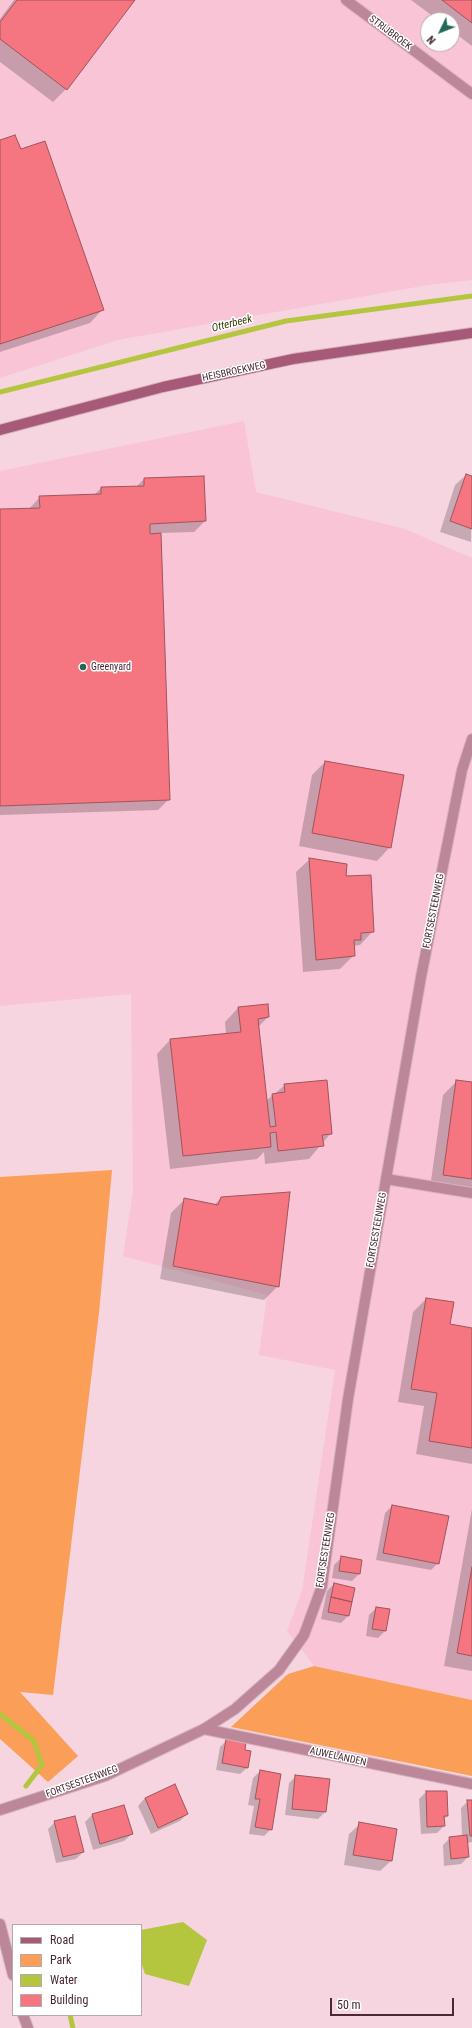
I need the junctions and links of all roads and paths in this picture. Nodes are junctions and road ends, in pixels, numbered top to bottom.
1 (346, 0) edge
2 (472, 94) edge
3 (472, 333) edge
4 (0, 430) edge
5 (472, 739) edge
6 (386, 1179) junction
7 (472, 1193) edge
8 (204, 1729) junction
9 (472, 1784) edge
10 (0, 1810) edge
11 (0, 1924) edge
12 (12, 1971) edge
13 (23, 2016) edge
14 (28, 2028) edge

1 - 2 street, STRIJBROEK
3 - 4 main road, HEISBROEKWEG
5 - 6 street, FORTSESTEENWEG
6 - 7 street, FORTSESTEENWEG
6 - 8 street, FORTSESTEENWEG
8 - 9 street, AUWELANDEN
8 - 10 street, FORTSESTEENWEG
11 - 12 street
13 - 14 street

